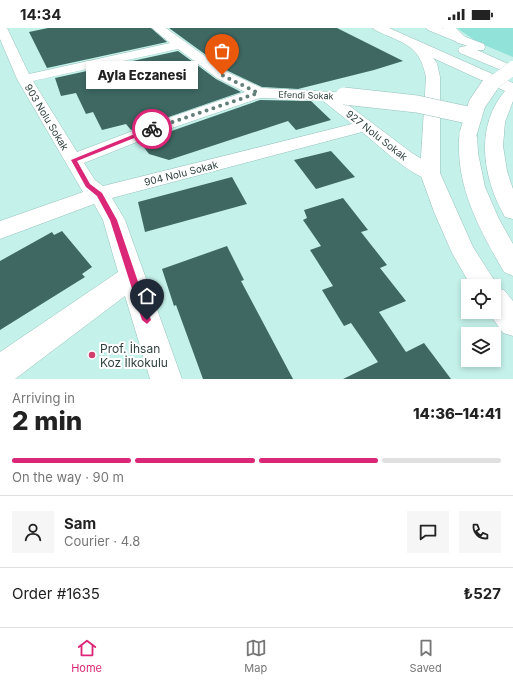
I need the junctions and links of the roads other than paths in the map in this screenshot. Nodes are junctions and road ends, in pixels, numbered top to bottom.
1 (158, 28) edge
2 (379, 28) edge
3 (449, 28) edge
4 (4, 29) edge
5 (424, 35) edge
6 (462, 40) junction
7 (181, 44) junction
8 (513, 61) edge
9 (513, 70) edge
10 (24, 79) junction
11 (513, 90) edge
12 (258, 93) junction
13 (326, 95) junction
14 (470, 125) junction
15 (366, 126) junction
16 (74, 160) junction
17 (430, 173) junction
18 (99, 194) junction
19 (513, 211) edge
20 (0, 230) edge
21 (513, 265) edge
22 (132, 276) junction
23 (481, 279) edge
24 (501, 308) edge
25 (513, 323) edge
26 (0, 370) edge
27 (166, 379) edge

1 - 7 main road, Efendi Sokak
2 - 5 main road
3 - 6 main road
4 - 10 main road, 903 Nolu Sokak
5 - 6 main road
5 - 9 main road
5 - 11 main road
5 - 17 main road
6 - 8 main road
7 - 10 main road
7 - 12 main road, Efendi Sokak
9 - 14 main road, bridge
10 - 16 main road, 903 Nolu Sokak
11 - 19 main road
12 - 13 main road, Efendi Sokak
12 - 16 main road
13 - 14 main road, Efendi Sokak, bridge
13 - 15 main road, 927 Nolu Sokak
14 - 21 main road
15 - 17 main road, 927 Nolu Sokak
15 - 18 main road, 904 Nolu Sokak
16 - 18 main road, 903 Nolu Sokak
17 - 23 main road
18 - 20 main road, 904 Nolu Sokak
18 - 22 main road, 903 Nolu Sokak
22 - 26 main road
22 - 27 main road, 903 Nolu Sokak
24 - 25 main road

